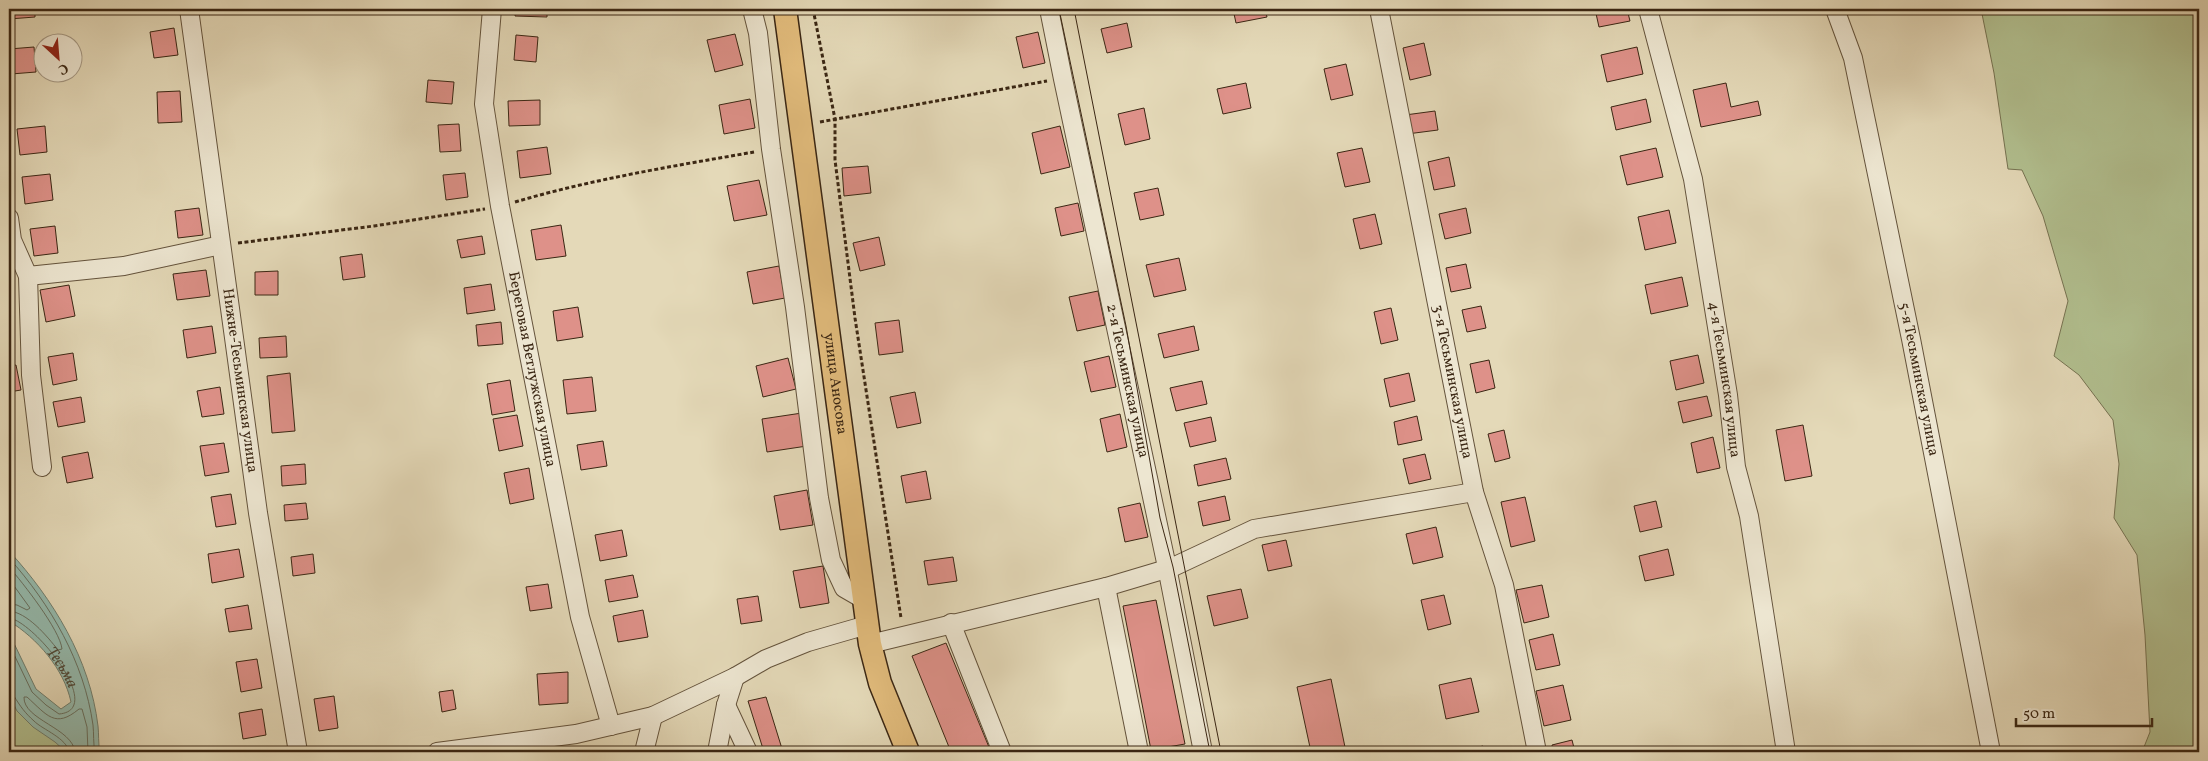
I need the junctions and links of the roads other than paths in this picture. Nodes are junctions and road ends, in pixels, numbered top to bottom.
1 (189, 9) edge
2 (492, 9) edge
3 (752, 9) edge
4 (785, 9) edge
5 (1050, 9) edge
6 (1379, 9) edge
7 (1648, 9) edge
8 (1835, 9) edge
9 (9, 218) edge
10 (221, 245) junction
11 (28, 276) junction
12 (42, 467) dead end
13 (1474, 492) junction
14 (1175, 564) junction
15 (1106, 587) junction
16 (863, 599) junction
17 (951, 623) junction
18 (868, 634) junction
19 (735, 678) junction
20 (726, 705) junction
21 (653, 716) junction
22 (610, 726) junction
23 (298, 752) edge
24 (437, 752) edge
25 (644, 752) edge
26 (717, 752) edge
27 (748, 752) edge
28 (908, 752) edge
29 (1002, 752) edge
30 (1139, 752) edge
31 (1203, 752) edge
32 (1537, 752) edge
33 (1786, 752) edge
34 (1991, 752) edge

1 - 10 street, Нижне-Тесьминская улица
2 - 22 street, Береговая Ветлужская улица
3 - 16 street
4 - 16 main road, улица Аносова
5 - 14 street, 2-я Тесьминская улица
6 - 13 street, 3-я Тесьминская улица
7 - 33 street, 4-я Тесьминская улица
8 - 34 street, 5-я Тесьминская улица
9 - 11 street
10 - 11 street
10 - 23 street, Нижне-Тесьминская улица
11 - 12 street
13 - 14 street
13 - 32 street, 3-я Тесьминская улица
14 - 15 street
14 - 31 street, 2-я Тесьминская улица
15 - 17 street
15 - 30 street
16 - 18 main road, улица Аносова
17 - 18 street
17 - 29 street
18 - 19 street
18 - 28 main road, улица Аносова
19 - 20 street
19 - 21 street
20 - 26 street
20 - 27 street
21 - 22 street
21 - 25 street
22 - 24 street

